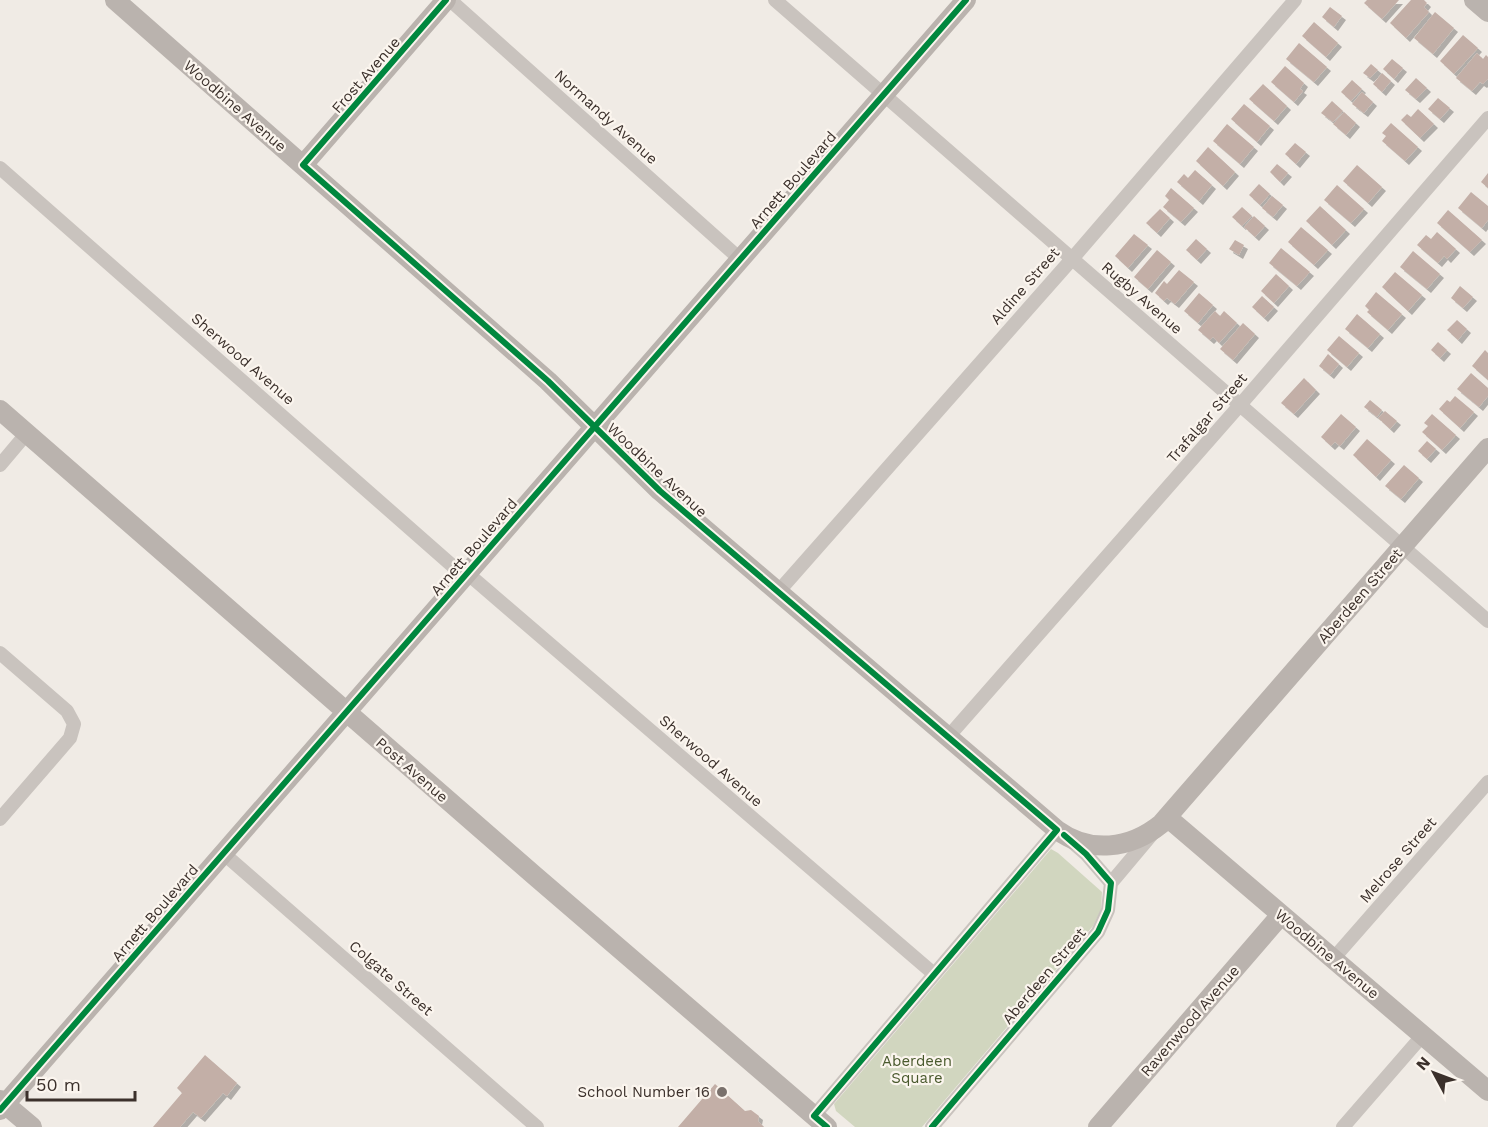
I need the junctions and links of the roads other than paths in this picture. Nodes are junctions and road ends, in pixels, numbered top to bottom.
1 (115, 0) edge
2 (448, 0) edge
3 (775, 0) edge
4 (966, 0) edge
5 (1296, 0) edge
6 (1474, 0) edge
7 (1488, 12) edge
8 (884, 94) junction
9 (1488, 118) edge
10 (303, 165) junction
11 (0, 168) edge
12 (740, 259) junction
13 (1072, 259) junction
14 (1240, 405) junction
15 (0, 410) edge
16 (594, 428) junction
17 (27, 433) junction
18 (1488, 448) edge
19 (0, 465) edge
20 (1403, 547) junction
21 (466, 574) junction
22 (778, 592) junction
23 (1488, 621) edge
24 (0, 653) edge
25 (345, 712) junction
26 (948, 737) junction
27 (1488, 782) edge
28 (0, 819) edge
29 (1164, 820) junction
30 (1061, 833) junction
31 (224, 853) junction
32 (1111, 883) junction
33 (1281, 915) junction
34 (1333, 959) junction
35 (934, 974) junction
36 (1423, 1035) junction
37 (1488, 1091) edge
38 (2, 1104) edge
39 (820, 1121) edge
40 (32, 1127) edge
41 (537, 1127) edge
42 (932, 1127) edge
43 (1098, 1127) edge
44 (1342, 1127) edge

1 - 10 street, Woodbine Avenue
2 - 10 street, Frost Avenue
2 - 12 street, Normandy Avenue
3 - 8 street, Rugby Avenue
4 - 8 street, Arnett Boulevard
5 - 13 street, Aldine Street
6 - 7 street
8 - 12 street, Arnett Boulevard
8 - 13 street, Rugby Avenue
9 - 14 street, Trafalgar Street
10 - 16 street, Woodbine Avenue
11 - 21 street, Sherwood Avenue
12 - 16 street, Arnett Boulevard
13 - 14 street, Rugby Avenue
13 - 22 street, Aldine Street
14 - 20 street, Rugby Avenue
14 - 26 street, Trafalgar Street
15 - 17 street, Post Avenue
16 - 21 street, Arnett Boulevard
16 - 22 street, Woodbine Avenue
17 - 19 street
17 - 25 street, Post Avenue
18 - 20 street, Aberdeen Street
20 - 23 street, Rugby Avenue
20 - 29 street, Aberdeen Street
21 - 25 street, Arnett Boulevard
21 - 35 street, Sherwood Avenue
22 - 26 street, Woodbine Avenue
24 - 28 street
25 - 31 street, Arnett Boulevard
25 - 39 street, Post Avenue
26 - 30 street, Woodbine Avenue
27 - 34 street, Melrose Street
29 - 30 street, Aberdeen Street
29 - 32 street, Aberdeen Street
29 - 33 street, Woodbine Avenue
30 - 32 street
30 - 35 street
31 - 38 street, Arnett Boulevard
31 - 41 street, Colgate Street
32 - 42 street, Aberdeen Street
33 - 34 street, Woodbine Avenue
33 - 43 street, Ravenwood Avenue
34 - 36 street, Woodbine Avenue
35 - 39 street
36 - 37 street, Woodbine Avenue
36 - 44 street
38 - 40 street

